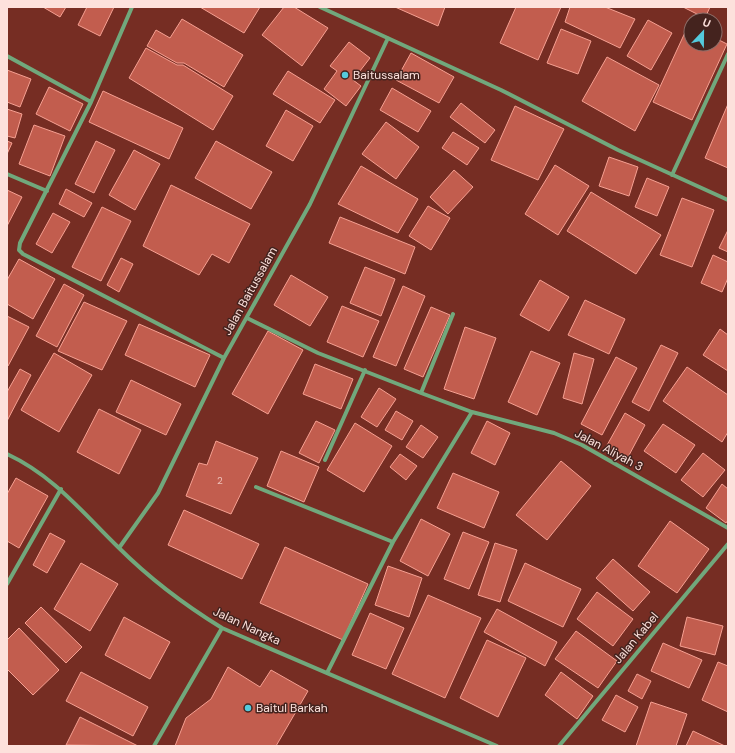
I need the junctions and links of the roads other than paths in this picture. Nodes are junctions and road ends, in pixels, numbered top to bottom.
1 (132, 7) edge
2 (320, 7) edge
3 (331, 9) edge
4 (388, 38) junction
5 (728, 54) edge
6 (7, 56) edge
7 (91, 102) junction
8 (7, 174) edge
9 (672, 175) junction
10 (47, 191) junction
11 (728, 200) edge
12 (453, 314) dead end
13 (247, 318) junction
14 (224, 358) junction
15 (365, 370) junction
16 (420, 393) junction
17 (472, 412) junction
18 (7, 454) edge
19 (325, 460) dead end
20 (256, 487) dead end
21 (61, 489) junction
22 (728, 528) edge
23 (394, 542) junction
24 (728, 544) edge
25 (119, 548) junction
26 (7, 584) edge
27 (222, 628) junction
28 (327, 673) junction
29 (154, 746) edge
30 (497, 746) edge
31 (559, 746) edge

1 - 7 street
2 - 3 street
3 - 4 street
4 - 9 street
4 - 13 street, Jalan Baitussalam
5 - 9 street
6 - 7 street
7 - 10 street
8 - 10 street
9 - 11 street
10 - 14 street
12 - 16 street
13 - 14 street, Jalan Baitussalam
13 - 15 street, Jalan Aliyah 3
14 - 25 street, Jalan Baitussalam
15 - 16 street, Jalan Aliyah 3
15 - 19 street
16 - 17 street, Jalan Aliyah 3
17 - 22 street, Jalan Aliyah 3
17 - 23 street
18 - 21 street, Jalan Nangka
20 - 23 street
21 - 25 street, Jalan Nangka
21 - 26 street
23 - 28 street
24 - 31 street, Jalan Kabel
25 - 27 street, Jalan Nangka
27 - 28 street, Jalan Nangka
27 - 29 street
28 - 30 street, Jalan Nangka

